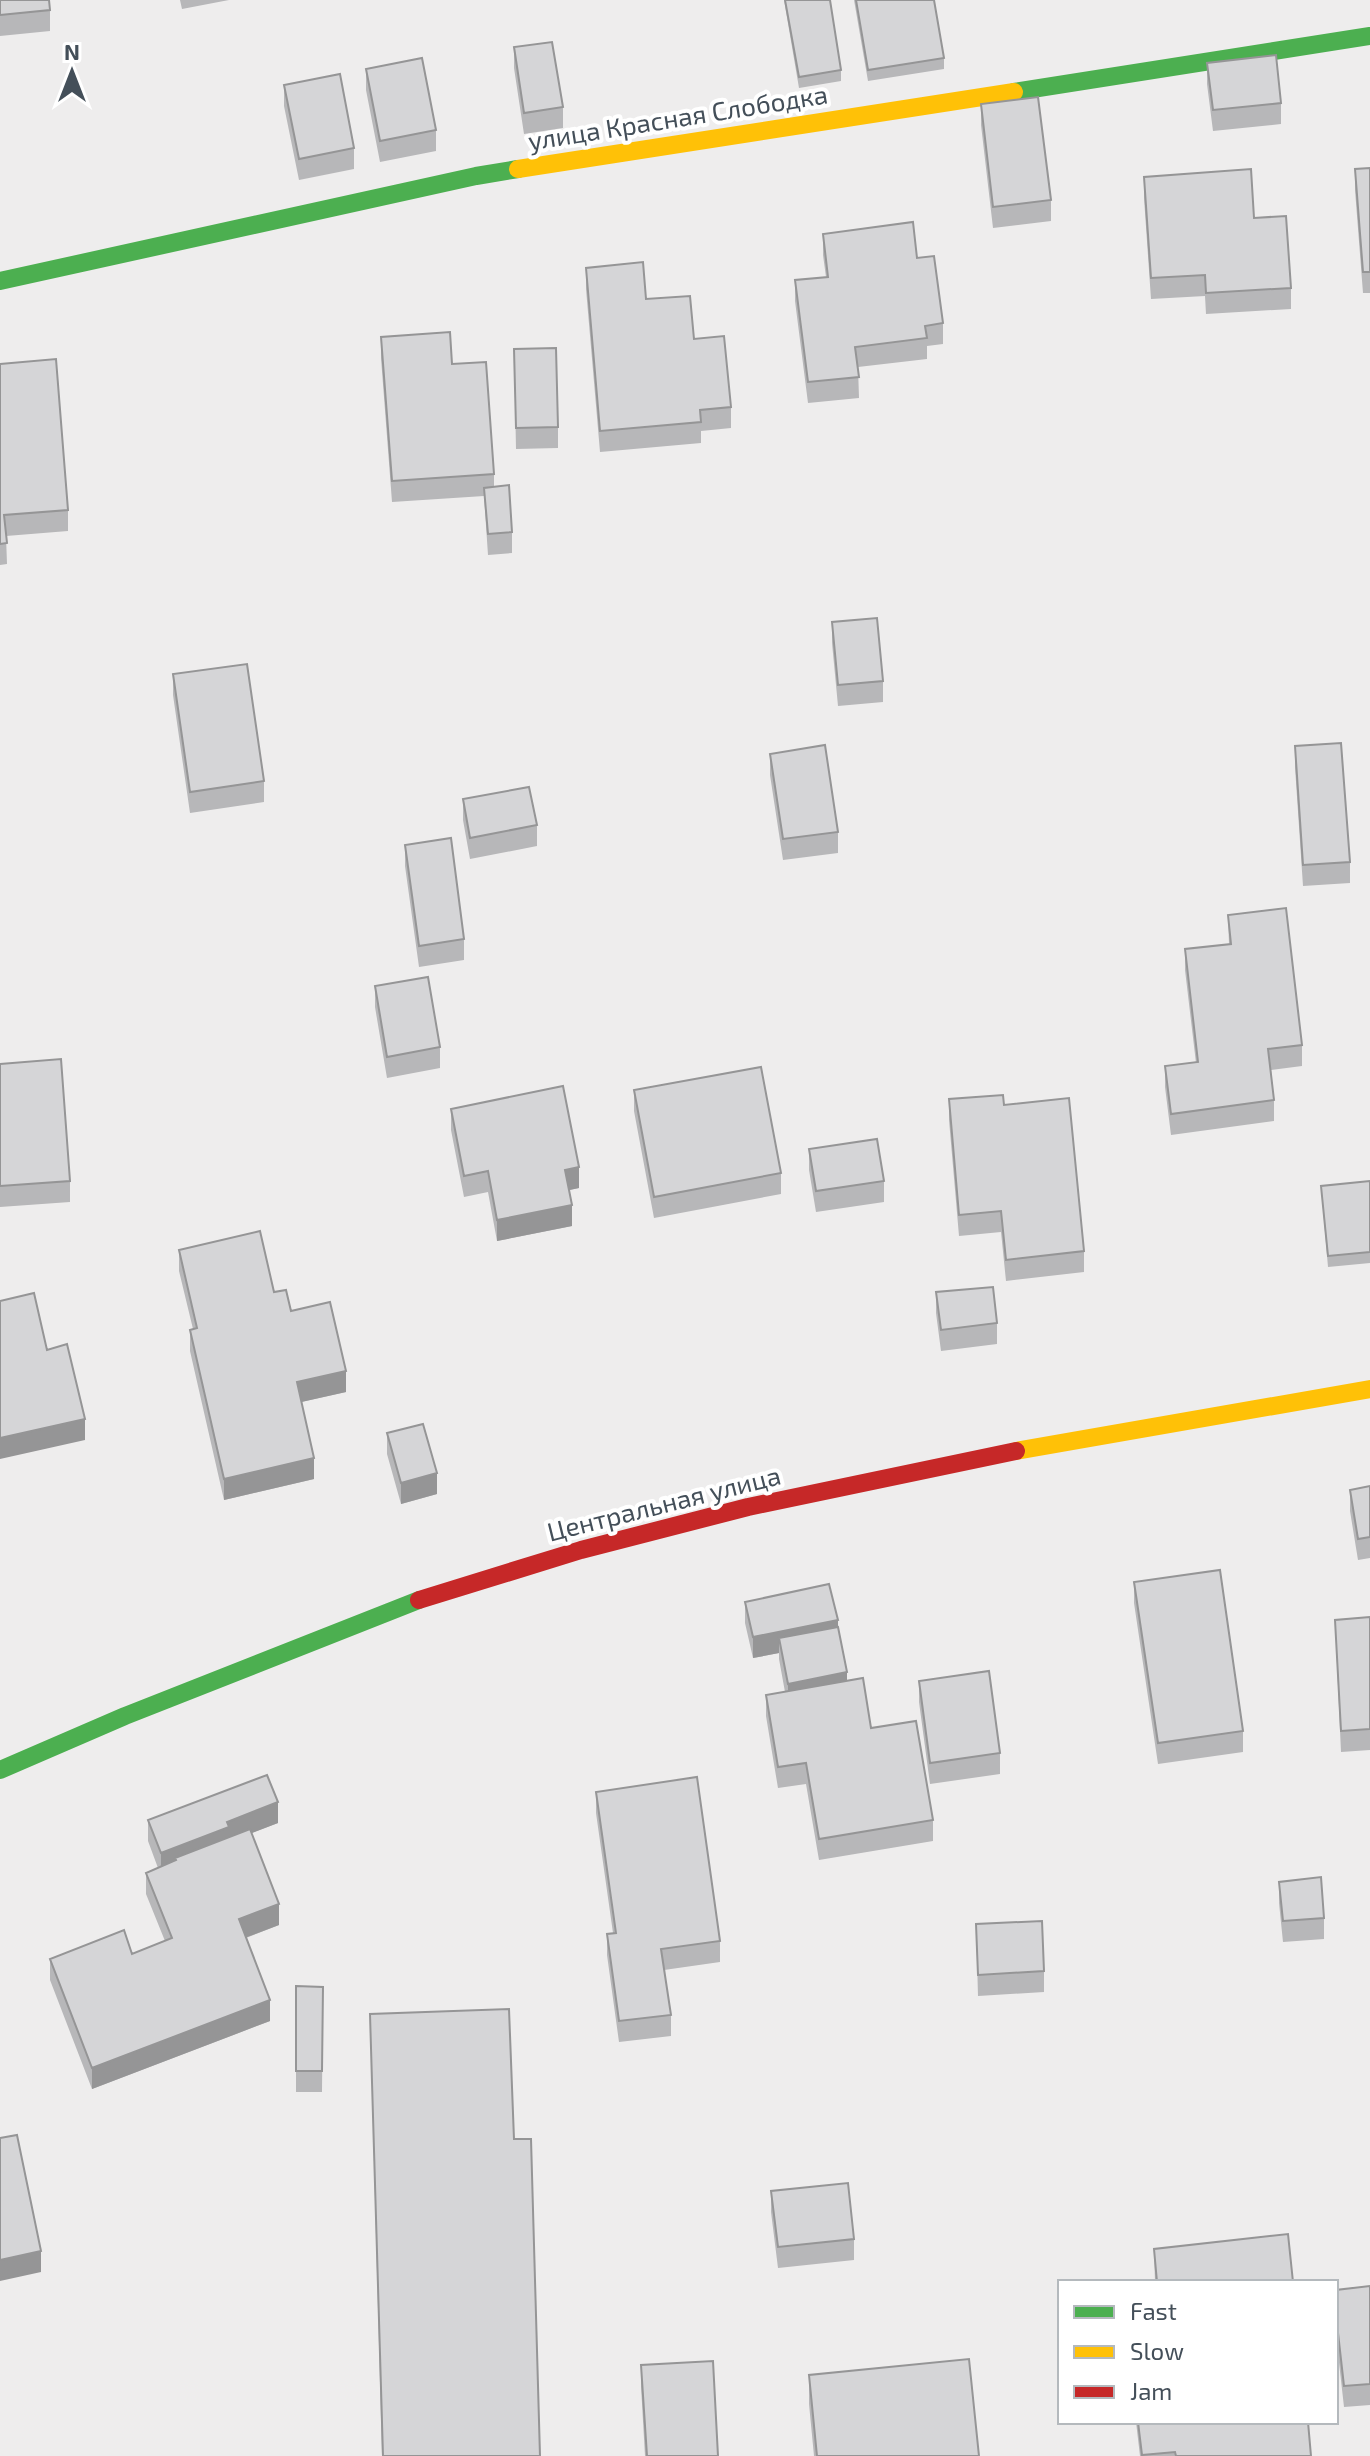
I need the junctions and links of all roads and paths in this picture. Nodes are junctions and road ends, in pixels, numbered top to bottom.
1 (1370, 36) edge
2 (0, 281) edge
3 (1370, 1389) edge
4 (0, 1770) edge

1 - 2 main road, улица Красная Слободка
3 - 4 main road, Центральная улица

